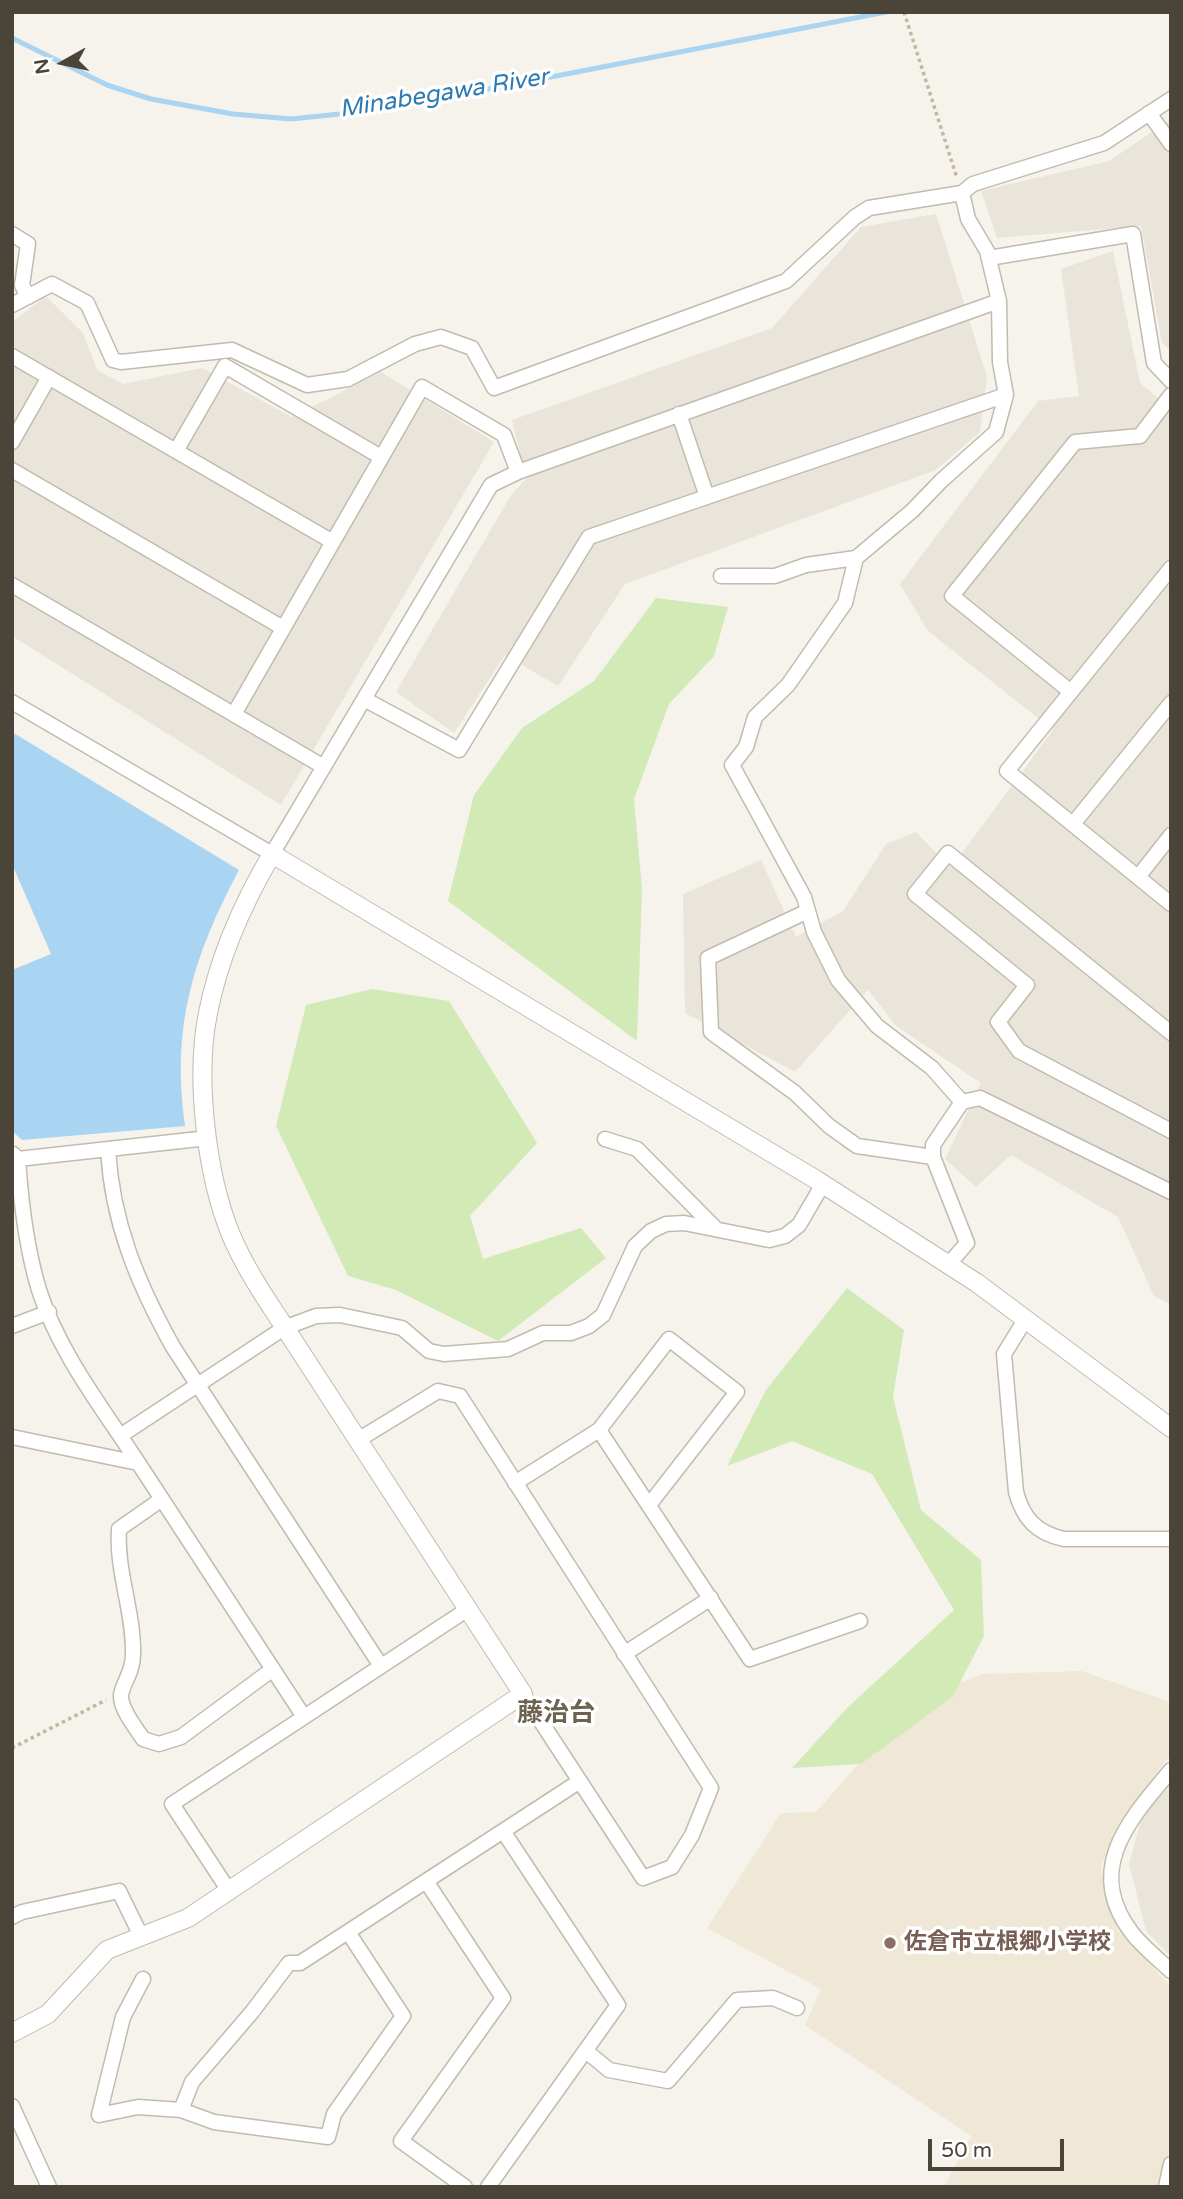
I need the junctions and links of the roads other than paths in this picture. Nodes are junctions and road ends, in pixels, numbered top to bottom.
1 (1171, 99) edge
2 (1149, 113) junction
3 (1171, 144) edge
4 (962, 193) junction
5 (12, 234) edge
6 (989, 258) junction
7 (28, 297) junction
8 (999, 300) junction
9 (12, 306) edge
10 (12, 356) edge
11 (49, 377) junction
12 (1171, 381) edge
13 (1006, 395) junction
14 (1171, 395) edge
15 (679, 414) junction
16 (12, 442) edge
17 (176, 451) junction
18 (382, 457) junction
19 (12, 470) edge
20 (518, 472) junction
21 (707, 497) junction
22 (333, 542) junction
23 (856, 558) junction
24 (1171, 568) edge
25 (721, 576) dead end
26 (12, 585) edge
27 (283, 628) junction
28 (1071, 692) junction
29 (364, 699) junction
30 (12, 702) edge
31 (1171, 703) edge
32 (233, 714) junction
33 (324, 767) junction
34 (1073, 824) junction
35 (1171, 835) edge
36 (272, 854) junction
37 (1138, 877) junction
38 (1171, 904) edge
39 (808, 911) junction
40 (1171, 1034) edge
41 (962, 1102) junction
42 (1171, 1131) edge
43 (208, 1138) junction
44 (605, 1139) dead end
45 (108, 1149) junction
46 (15, 1156) edge
47 (933, 1157) junction
48 (823, 1184) junction
49 (1171, 1192) edge
50 (18, 1226) edge
51 (716, 1229) junction
52 (948, 1265) junction
53 (48, 1312) junction
54 (1026, 1320) junction
55 (12, 1326) edge
56 (285, 1328) junction
57 (198, 1385) junction
58 (1171, 1428) edge
59 (599, 1430) junction
60 (120, 1436) junction
61 (12, 1437) edge
62 (358, 1440) junction
63 (138, 1463) junction
64 (515, 1483) junction
65 (162, 1499) junction
66 (649, 1505) junction
67 (1171, 1538) edge
68 (710, 1598) junction
69 (468, 1609) junction
70 (860, 1622) dead end
71 (624, 1654) junction
72 (381, 1666) junction
73 (273, 1669) junction
74 (523, 1694) junction
75 (304, 1717) junction
76 (1169, 1776) edge
77 (580, 1781) junction
78 (503, 1831) junction
79 (426, 1881) junction
80 (229, 1891) junction
81 (12, 1917) edge
82 (348, 1932) junction
83 (141, 1937) junction
84 (1171, 1971) edge
85 (143, 1979) dead end
86 (797, 2008) dead end
87 (12, 2034) edge
88 (586, 2051) junction
89 (12, 2106) edge
90 (181, 2110) junction
91 (1171, 2164) edge
92 (49, 2187) edge
93 (465, 2187) edge
94 (488, 2187) edge
95 (1166, 2187) edge

1 - 2 street
2 - 3 street
2 - 4 street
4 - 6 street
4 - 7 street
5 - 7 street
6 - 8 street
6 - 12 street
7 - 9 street
8 - 13 street
8 - 15 street
10 - 11 street
11 - 16 street
11 - 17 street
13 - 21 street
13 - 23 street
14 - 28 street
15 - 20 street
15 - 21 street
17 - 18 street
17 - 22 street
18 - 20 street
18 - 22 street
19 - 27 street
20 - 29 street
21 - 29 street
22 - 27 street
23 - 25 street
23 - 39 street
24 - 28 street
26 - 32 street
27 - 32 street
28 - 34 street
29 - 33 street
30 - 36 street
31 - 34 street
32 - 33 street
33 - 36 street
34 - 37 street
35 - 37 street
36 - 43 street
36 - 48 street
37 - 38 street
39 - 41 street
39 - 47 street
40 - 42 street
41 - 47 street
41 - 49 street
43 - 45 street
43 - 56 street
44 - 51 street
45 - 46 street
45 - 57 street
46 - 50 street
47 - 52 street
48 - 51 street
48 - 52 street
50 - 53 street
51 - 56 street
52 - 54 street
53 - 55 street
53 - 60 street
54 - 58 street
54 - 67 street
56 - 57 street
56 - 62 street
57 - 60 street
57 - 72 street
59 - 64 street
59 - 66 street
59 - 66 street
60 - 63 street
61 - 63 street
62 - 64 street
62 - 69 street
63 - 65 street
64 - 71 street
65 - 73 street
65 - 73 street
66 - 68 street
68 - 70 street
68 - 71 street
69 - 72 street
69 - 74 street
71 - 77 street
72 - 75 street
73 - 75 street
74 - 77 street
74 - 80 street
75 - 80 street
76 - 84 street
77 - 78 street
78 - 79 street
78 - 88 street
79 - 82 street
79 - 93 street
80 - 83 street
81 - 83 street
82 - 90 street
82 - 90 street
83 - 87 street
85 - 90 street
86 - 88 street
88 - 94 street
89 - 92 street
91 - 95 street

